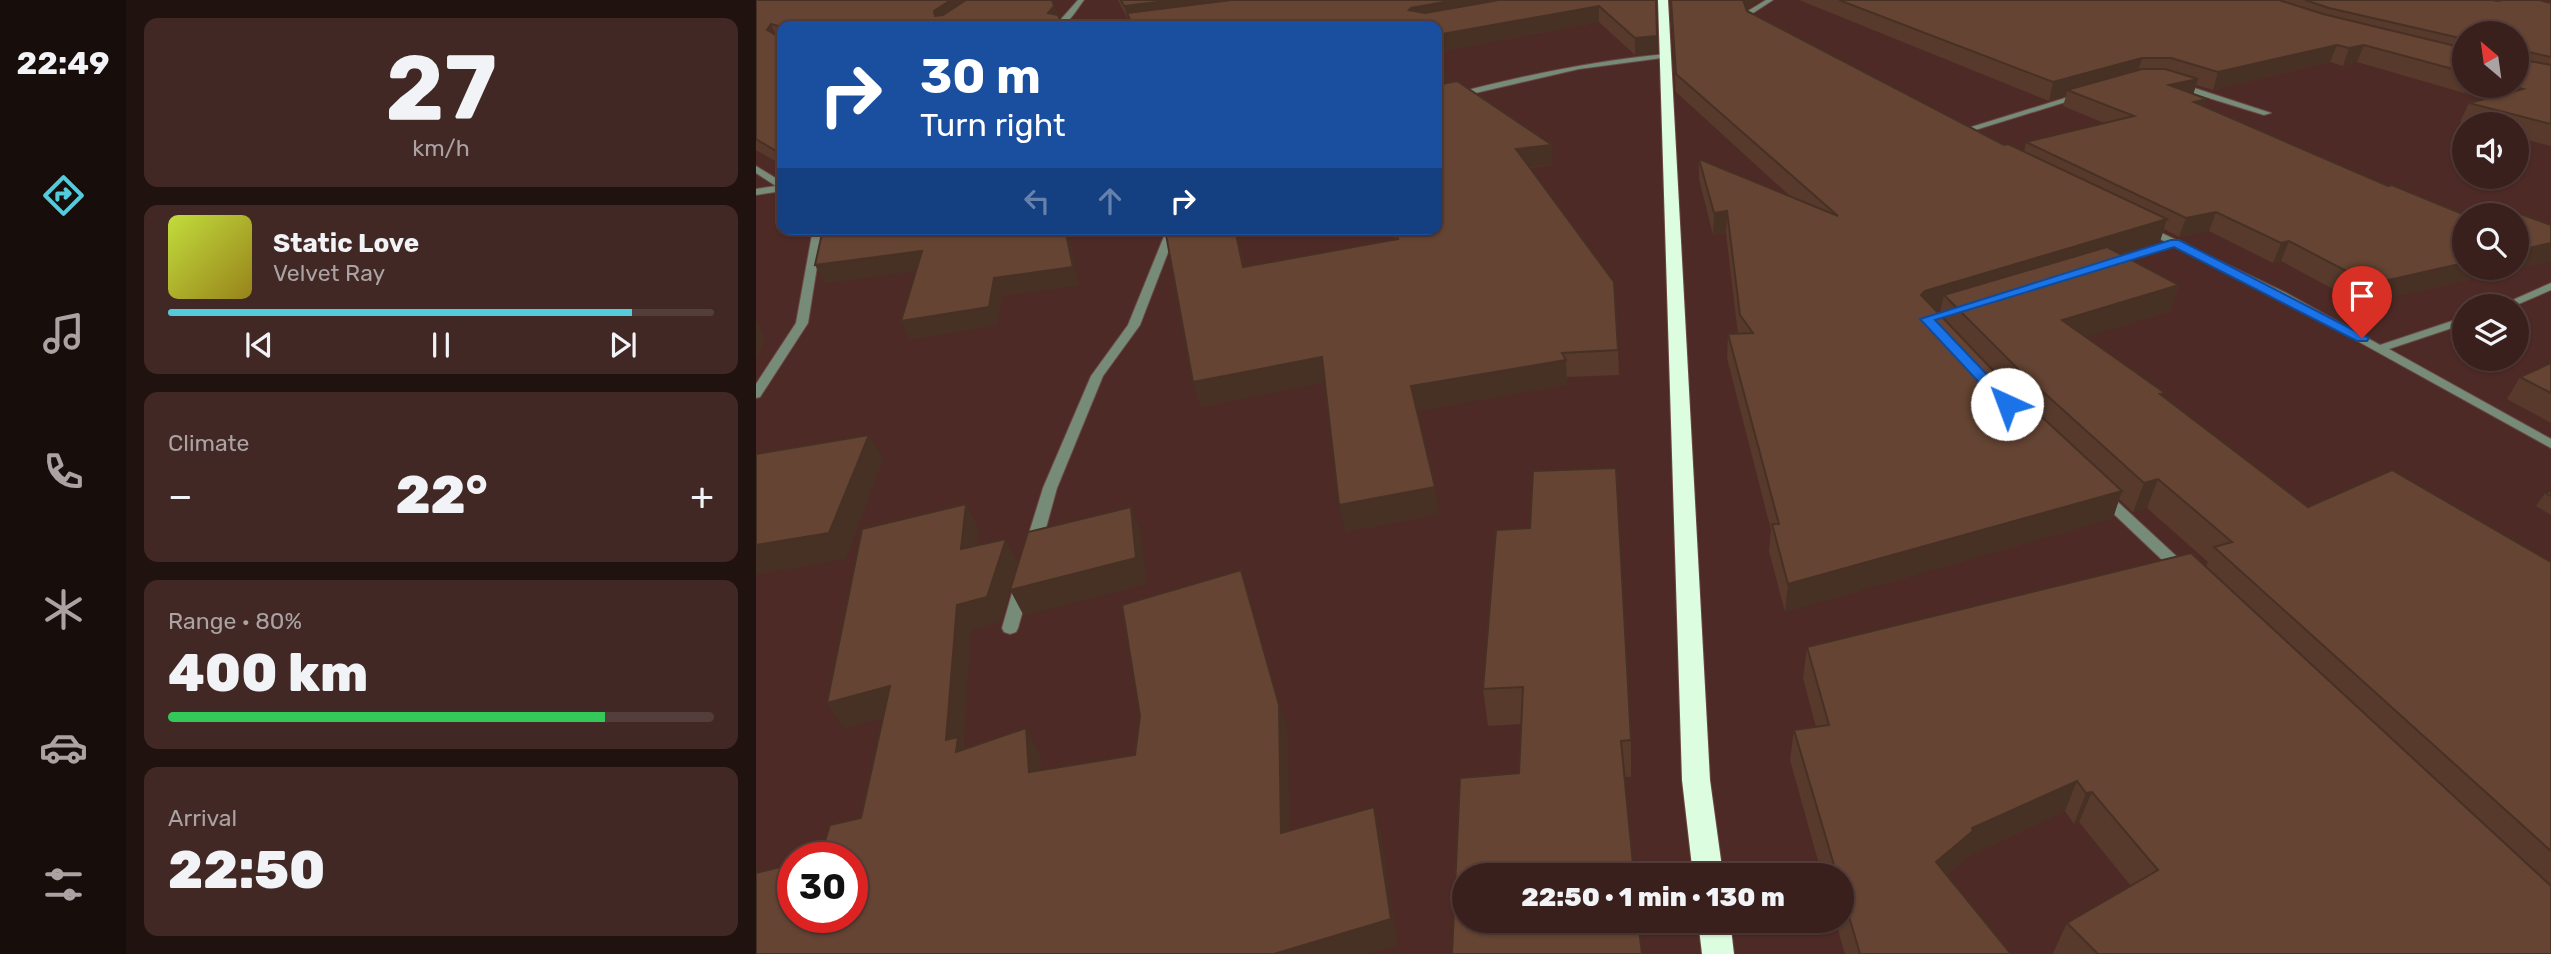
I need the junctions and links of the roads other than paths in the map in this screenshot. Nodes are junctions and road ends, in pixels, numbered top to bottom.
1 (1081, 0) edge
2 (1663, 0) edge
3 (1769, 0) edge
4 (1066, 21) edge
5 (1761, 28) edge
6 (1667, 55) junction
7 (2162, 80) edge
8 (2087, 94) edge
9 (1442, 99) edge
10 (2267, 113) dead end
11 (1944, 127) edge
12 (1955, 133) junction
13 (1967, 139) edge
14 (756, 169) edge
15 (777, 184) edge
16 (777, 188) edge
17 (756, 192) edge
18 (2138, 225) edge
19 (817, 235) edge
20 (1170, 235) edge
21 (2175, 243) junction
22 (2097, 267) edge
23 (2551, 286) edge
24 (2529, 296) edge
25 (2452, 324) edge
26 (2382, 348) junction
27 (756, 394) edge
28 (2551, 444) edge
29 (2086, 479) edge
30 (2195, 583) edge
31 (1010, 628) dead end
32 (1706, 863) edge
33 (1716, 933) edge
34 (1718, 954) edge

1 - 4 street
2 - 6 highway
3 - 5 street
6 - 9 street
6 - 32 highway
7 - 10 street
8 - 12 street
11 - 12 street
12 - 13 street
14 - 15 street
16 - 17 street
18 - 21 street
19 - 27 street
20 - 31 street
21 - 22 street
21 - 26 street
23 - 24 street
25 - 26 street
26 - 28 street
29 - 30 street
33 - 34 highway

